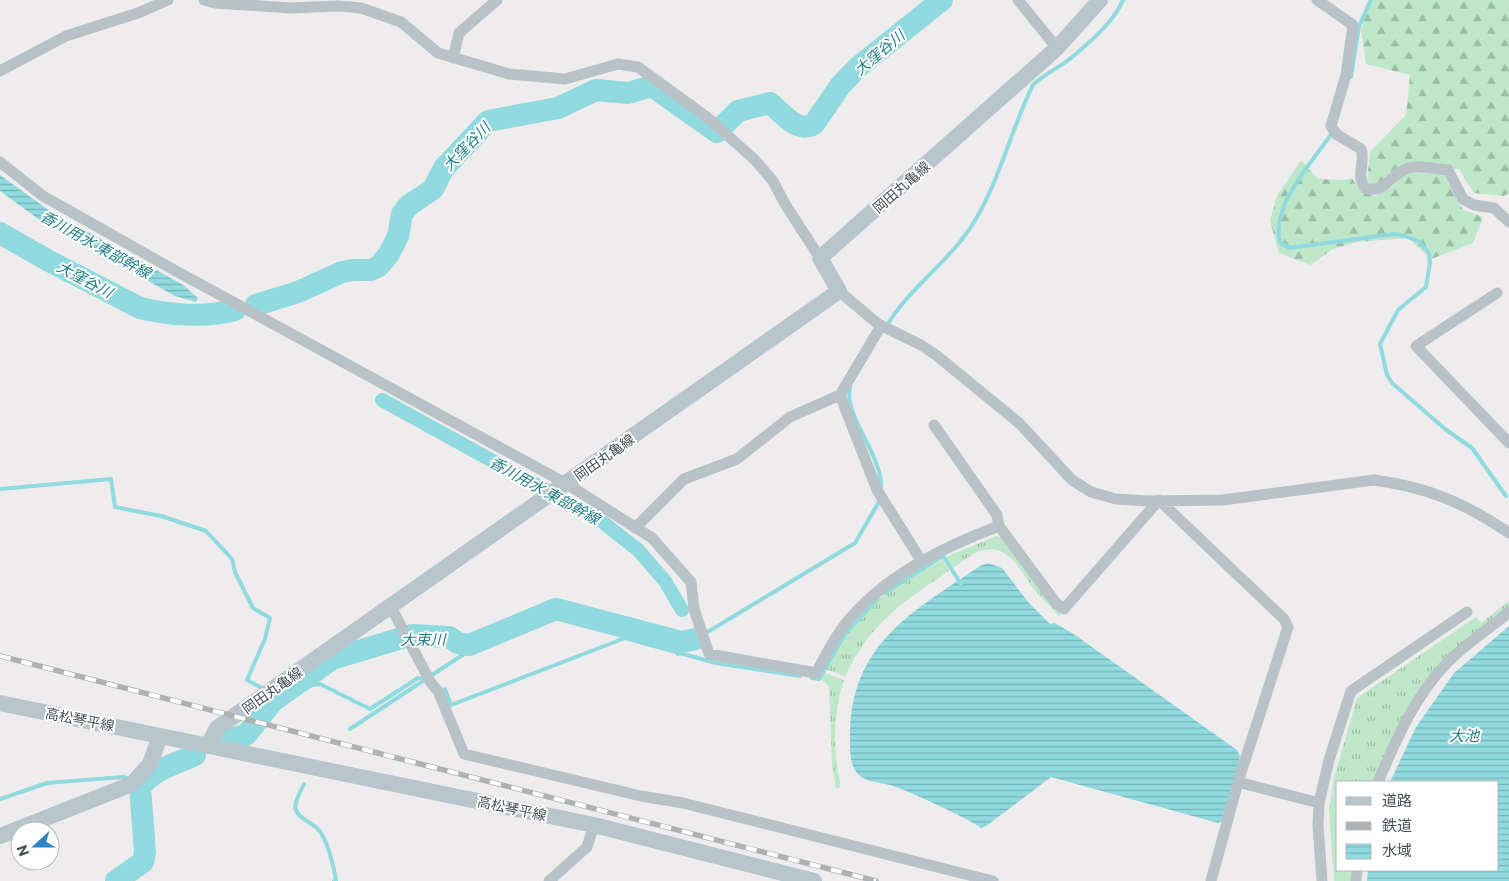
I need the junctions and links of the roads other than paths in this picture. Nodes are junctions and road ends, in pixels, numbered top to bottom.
1 (168, 0) edge
2 (204, 0) edge
3 (497, 0) edge
4 (1018, 0) edge
5 (1100, 0) edge
6 (1317, 0) edge
7 (1056, 48) junction
8 (452, 58) junction
9 (0, 71) edge
10 (0, 162) edge
11 (1509, 222) edge
12 (820, 258) junction
13 (839, 291) junction
14 (1497, 293) dead end
15 (884, 327) junction
16 (840, 394) junction
17 (934, 425) dead end
18 (1509, 443) edge
19 (563, 486) junction
20 (1159, 500) junction
21 (999, 526) junction
22 (635, 528) junction
23 (1508, 531) edge
24 (922, 562) junction
25 (391, 607) junction
26 (1467, 612) dead end
27 (1509, 612) edge
28 (0, 703) edge
29 (160, 736) junction
30 (208, 745) junction
31 (1378, 781) edge
32 (1238, 782) junction
33 (1319, 803) junction
34 (594, 825) junction
35 (0, 836) edge
36 (549, 881) edge
37 (814, 881) edge
38 (993, 881) edge
39 (1211, 881) edge
40 (1322, 881) edge

1 - 9 street
2 - 8 street
3 - 8 street
4 - 7 street
5 - 7 main road, 岡田丸亀線
6 - 11 street
7 - 12 main road, 岡田丸亀線
8 - 12 street
10 - 19 street
12 - 13 main road
13 - 15 street
13 - 19 main road, 岡田丸亀線
14 - 18 street
15 - 16 street
15 - 20 street
16 - 22 street
16 - 24 street
17 - 21 street
19 - 22 street
19 - 25 main road, 岡田丸亀線
20 - 21 street
20 - 23 street
20 - 32 street
21 - 24 street
22 - 24 street
25 - 30 main road, 岡田丸亀線
25 - 38 street
26 - 33 street
27 - 31 street
28 - 29 main road, 高松琴平線
29 - 30 main road
29 - 35 main road
30 - 34 main road, 高松琴平線
32 - 33 street
32 - 39 street
33 - 40 street
34 - 36 street
34 - 37 main road, 高松琴平線

